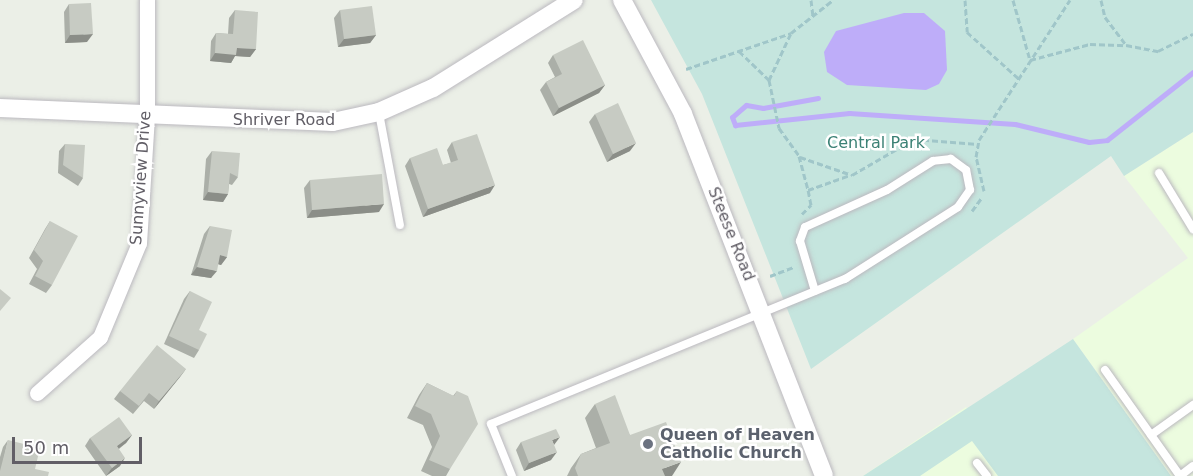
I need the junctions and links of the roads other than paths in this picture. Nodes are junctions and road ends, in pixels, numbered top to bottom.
1 (147, 0) edge
2 (574, 0) edge
3 (622, 0) edge
4 (0, 108) edge
5 (379, 112) junction
6 (147, 117) junction
7 (1159, 173) dead end
8 (400, 225) dead end
9 (1193, 229) edge
10 (815, 291) junction
11 (762, 312) junction
12 (1105, 370) dead end
13 (37, 393) dead end
14 (1193, 405) edge
15 (1151, 435) junction
16 (978, 463) dead end
17 (1193, 466) edge
18 (512, 476) edge
19 (824, 476) edge
20 (987, 476) edge
21 (1180, 476) edge

1 - 6 street, Sunnyview Drive
2 - 5 street, Shriver Road
3 - 11 street, Steese Road
4 - 6 street, Shriver Road
5 - 6 street, Shriver Road
5 - 8 lane
6 - 13 street, Sunnyview Drive
7 - 9 lane
10 - 10 lane
10 - 11 lane
11 - 18 lane
11 - 19 street, Steese Road
12 - 15 lane
14 - 15 lane
15 - 21 lane
16 - 20 lane
17 - 21 lane

